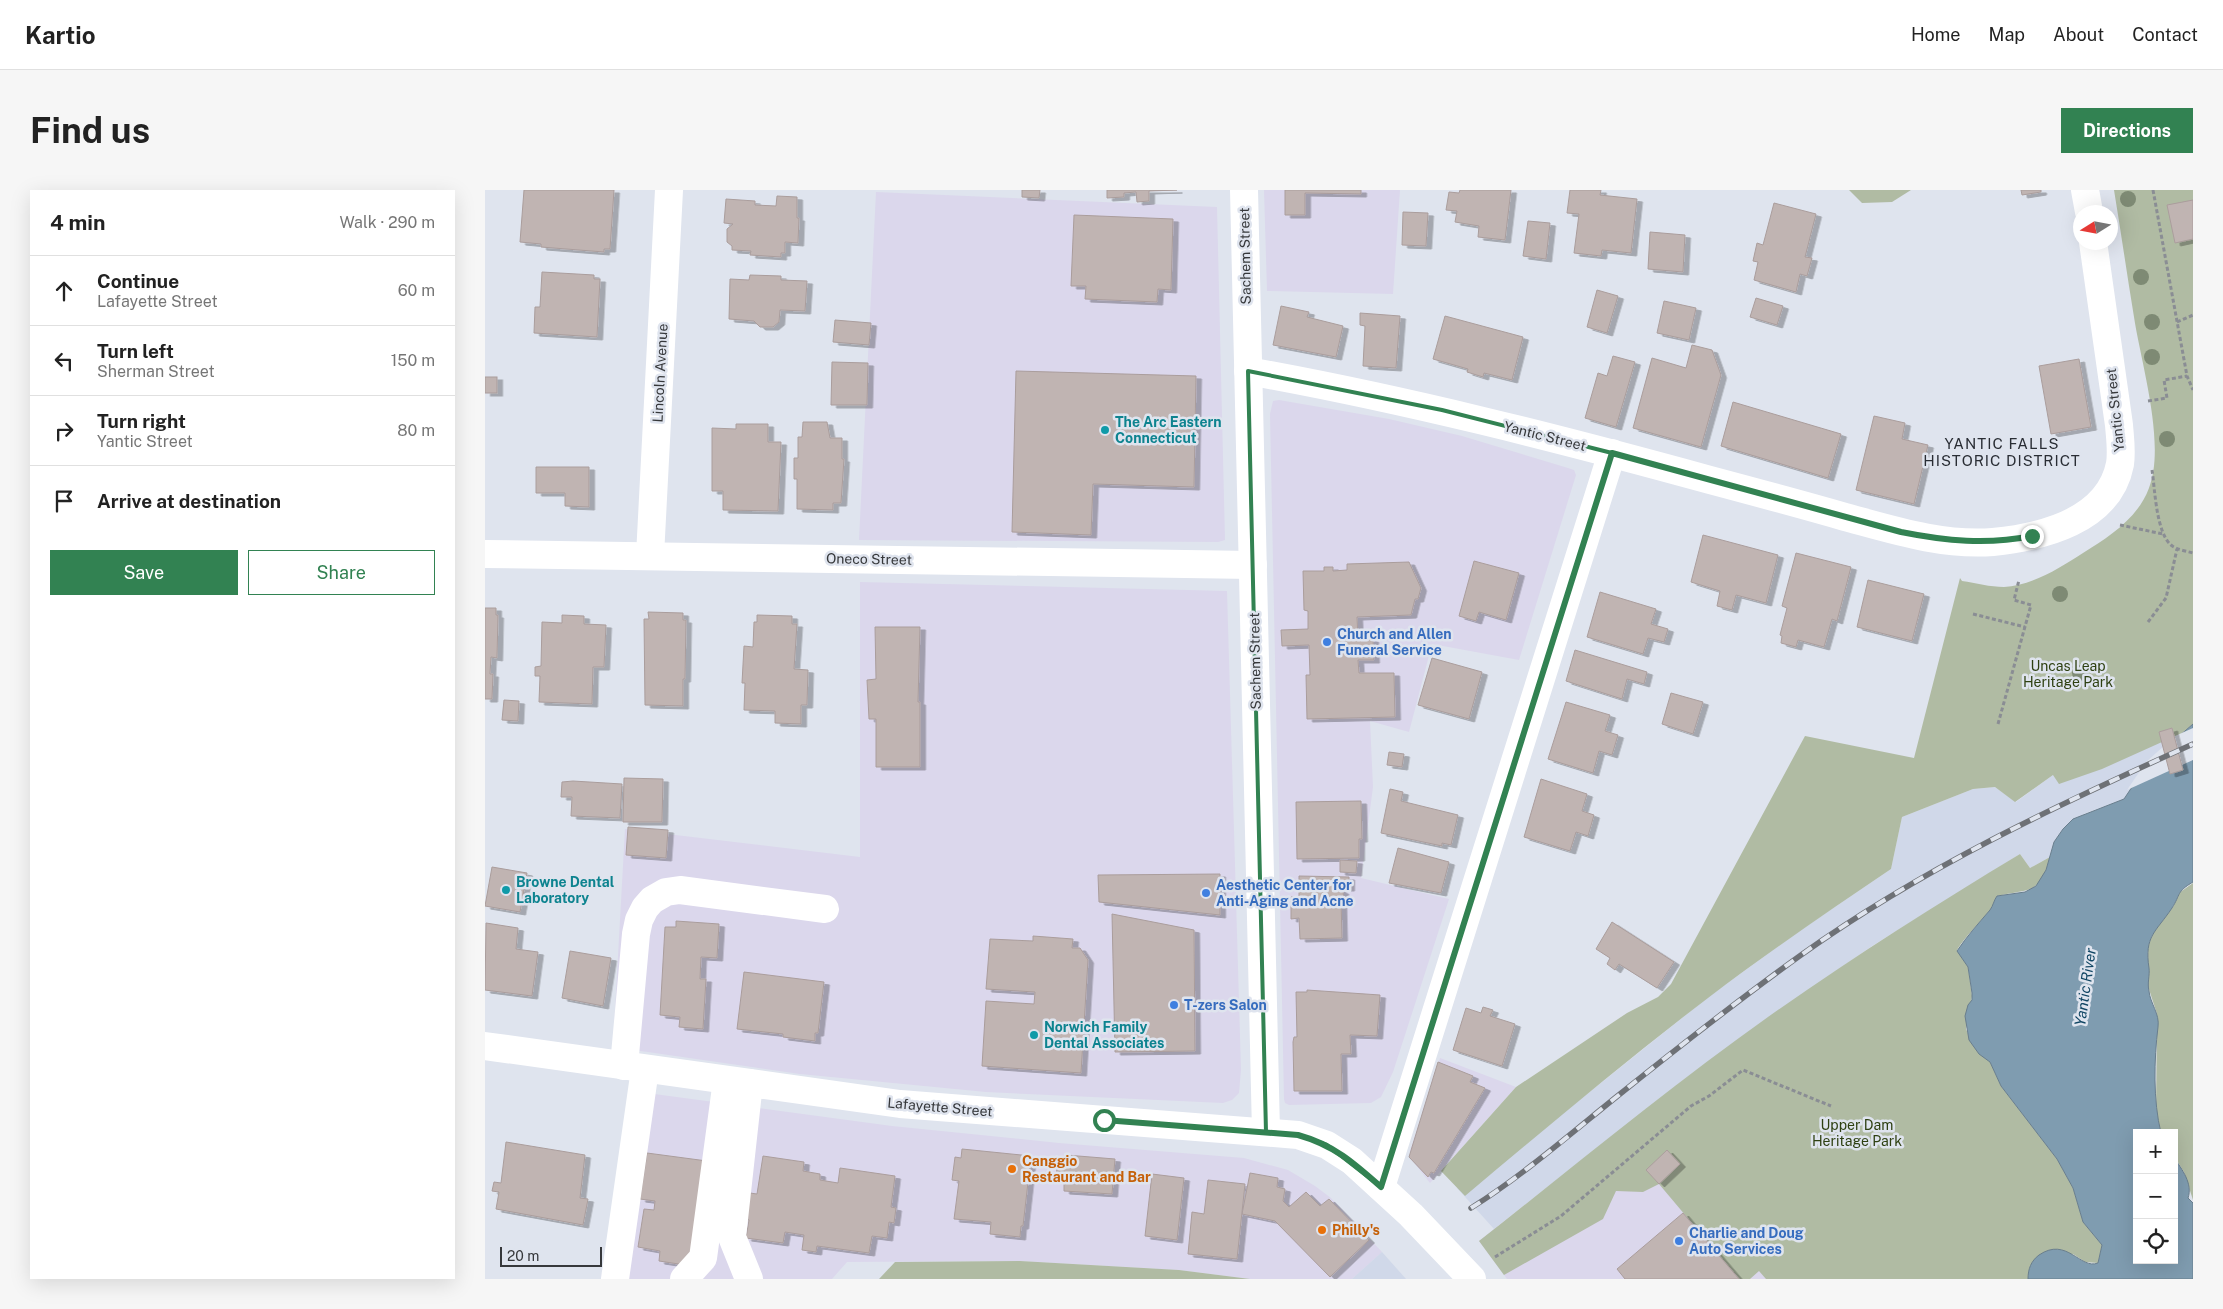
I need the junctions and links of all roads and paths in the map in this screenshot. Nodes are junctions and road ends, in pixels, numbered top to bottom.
1 (669, 190) edge
2 (1243, 190) edge
3 (2085, 190) edge
4 (2153, 190) edge
5 (2088, 205) edge
6 (2094, 250) edge
7 (2193, 315) edge
8 (2177, 322) junction
9 (1248, 371) junction
10 (2187, 376) junction
11 (2193, 390) edge
12 (2142, 402) dead end
13 (1612, 453) junction
14 (2151, 465) dead end
15 (2114, 524) dead end
16 (2163, 534) junction
17 (2180, 549) junction
18 (2193, 553) edge
19 (485, 554) edge
20 (650, 556) junction
21 (1253, 565) junction
22 (2019, 580) dead end
23 (1973, 614) dead end
24 (2148, 622) dead end
25 (2025, 627) junction
26 (1998, 724) dead end
27 (825, 909) dead end
28 (485, 1046) edge
29 (635, 1067) junction
30 (738, 1081) junction
31 (1831, 1106) dead end
32 (1266, 1132) junction
33 (1381, 1187) junction
34 (1464, 1270) edge
35 (615, 1279) edge
36 (684, 1279) edge
37 (749, 1279) edge

1 - 20 street, Lincoln Avenue
2 - 9 street, Sachem Street
3 - 5 street
4 - 8 path
6 - 13 street, Yantic Street
7 - 8 path
8 - 10 path
9 - 13 street, Yantic Street
9 - 21 street, Sachem Street
10 - 11 path
10 - 12 path
13 - 33 street
14 - 16 path
15 - 16 path
16 - 17 path
17 - 18 path
17 - 24 path
19 - 20 street, Oneco Street
20 - 21 street, Oneco Street
21 - 32 street, Sachem Street
22 - 25 path
23 - 25 path
25 - 26 path
27 - 29 street
28 - 29 street, Lafayette Street
29 - 30 street, Lafayette Street
29 - 35 street
30 - 32 street, Lafayette Street
30 - 36 street
30 - 37 street
31 - 34 path
32 - 33 street, Lafayette Street
33 - 34 street, Lafayette Street

